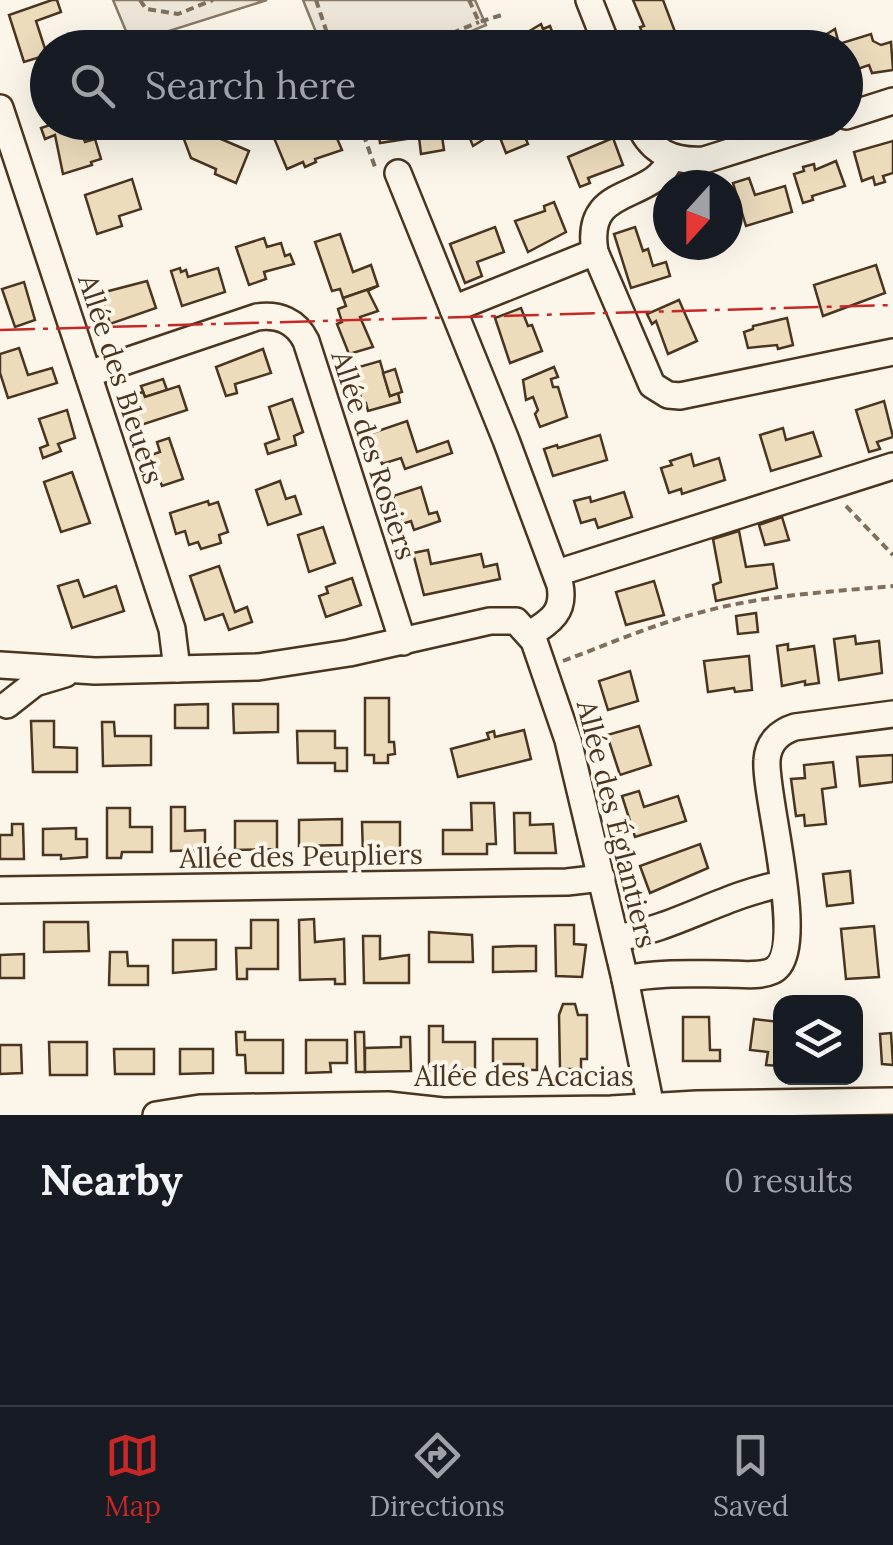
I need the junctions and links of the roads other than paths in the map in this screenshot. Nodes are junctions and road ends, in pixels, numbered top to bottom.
1 (589, 0) edge
2 (601, 30) edge
3 (893, 101) edge
4 (0, 108) edge
5 (863, 111) edge
6 (647, 140) edge
7 (768, 140) edge
8 (671, 158) junction
9 (388, 175) road end
10 (595, 252) junction
11 (453, 309) junction
12 (893, 352) edge
13 (88, 374) junction
14 (893, 466) edge
15 (556, 573) junction
16 (530, 634) junction
17 (404, 642) junction
18 (0, 668) edge
19 (95, 670) junction
20 (178, 670) junction
21 (4, 709) edge
22 (893, 714) edge
23 (602, 878) junction
24 (783, 884) junction
25 (0, 890) edge
26 (616, 938) junction
27 (625, 979) junction
28 (893, 1101) edge
29 (651, 1106) junction
30 (156, 1115) edge

1 - 2 street
3 - 5 street
4 - 13 street, Allée des Bleuets
6 - 8 street
7 - 8 street
8 - 10 street
9 - 11 street
10 - 11 street
10 - 12 street
11 - 15 street
13 - 17 street, Allée des Rosiers
13 - 20 street, Allée des Bleuets
14 - 15 street
15 - 16 street
16 - 17 street
16 - 23 street, Allée des Églantiers
17 - 20 street
18 - 19 street
18 - 21 street
19 - 20 street
19 - 21 street
22 - 24 street
23 - 25 street, Allée des Peupliers
23 - 26 street, Allée des Églantiers
24 - 26 street
24 - 27 street
26 - 27 street, Allée des Églantiers
27 - 29 street, Allée des Églantiers
28 - 29 street, Allée des Acacias
29 - 30 street, Allée des Acacias

